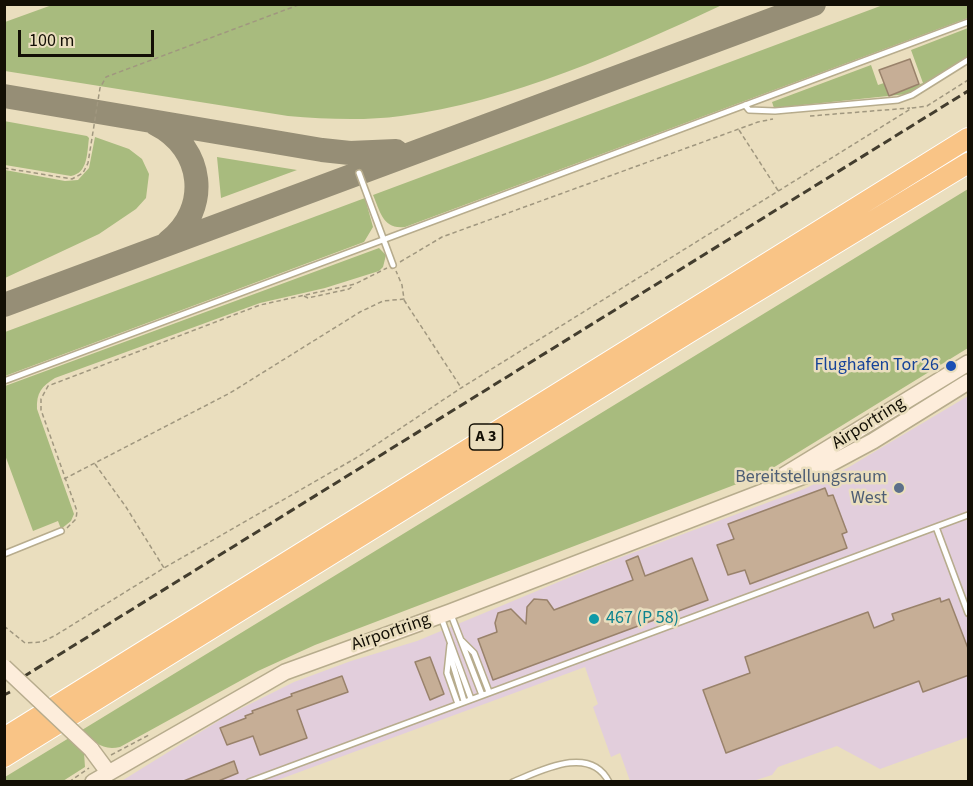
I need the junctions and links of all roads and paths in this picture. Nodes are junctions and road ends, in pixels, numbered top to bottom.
1 (301, 4) edge
2 (969, 22) edge
3 (969, 60) edge
4 (969, 80) edge
5 (745, 105) junction
6 (912, 108) junction
7 (810, 116) dead end
8 (776, 118) dead end
9 (738, 130) junction
10 (969, 138) edge
11 (969, 163) edge
12 (4, 168) edge
13 (359, 172) dead end
14 (779, 192) junction
15 (386, 241) junction
16 (393, 266) junction
17 (355, 284) junction
18 (303, 296) junction
19 (404, 299) junction
20 (969, 363) edge
21 (4, 381) edge
22 (969, 382) edge
23 (461, 388) junction
24 (94, 464) junction
25 (64, 479) junction
26 (703, 515) junction
27 (969, 515) edge
28 (936, 527) junction
29 (61, 531) joint
30 (4, 554) edge
31 (164, 568) junction
32 (969, 613) edge
33 (445, 614) junction
34 (4, 626) edge
35 (460, 640) junction
36 (450, 644) junction
37 (4, 667) edge
38 (489, 692) junction
39 (482, 695) junction
40 (471, 699) junction
41 (461, 702) junction
42 (157, 731) dead end
43 (4, 738) edge
44 (4, 757) edge
45 (100, 761) junction
46 (69, 782) edge
47 (93, 782) edge
48 (249, 782) edge
49 (513, 782) edge
50 (609, 782) edge

1 - 12 path
2 - 5 lane
3 - 5 lane
4 - 6 path
5 - 15 lane
6 - 7 path
6 - 14 path
8 - 9 path
9 - 14 path
9 - 16 path
10 - 43 highway, A 3
11 - 44 highway, A 3
13 - 15 lane
14 - 23 path
15 - 16 lane
15 - 21 lane
16 - 17 path
16 - 19 path
17 - 18 path
17 - 18 path
18 - 25 path
19 - 23 path
19 - 24 path
20 - 26 street, Airportring
22 - 26 street, Airportring
23 - 31 path
24 - 25 path
24 - 31 path
25 - 29 path
26 - 33 street, Airportring
27 - 28 lane
28 - 32 lane
28 - 38 lane
29 - 30 lane
31 - 34 path
33 - 35 lane
33 - 36 lane
33 - 45 street, Airportring
35 - 38 lane
35 - 39 lane
36 - 40 lane
36 - 41 lane
37 - 45 street, bridge
38 - 39 lane
39 - 40 lane
40 - 41 lane
41 - 48 lane
42 - 45 path
45 - 46 path
45 - 47 street, Airportring
49 - 50 lane

